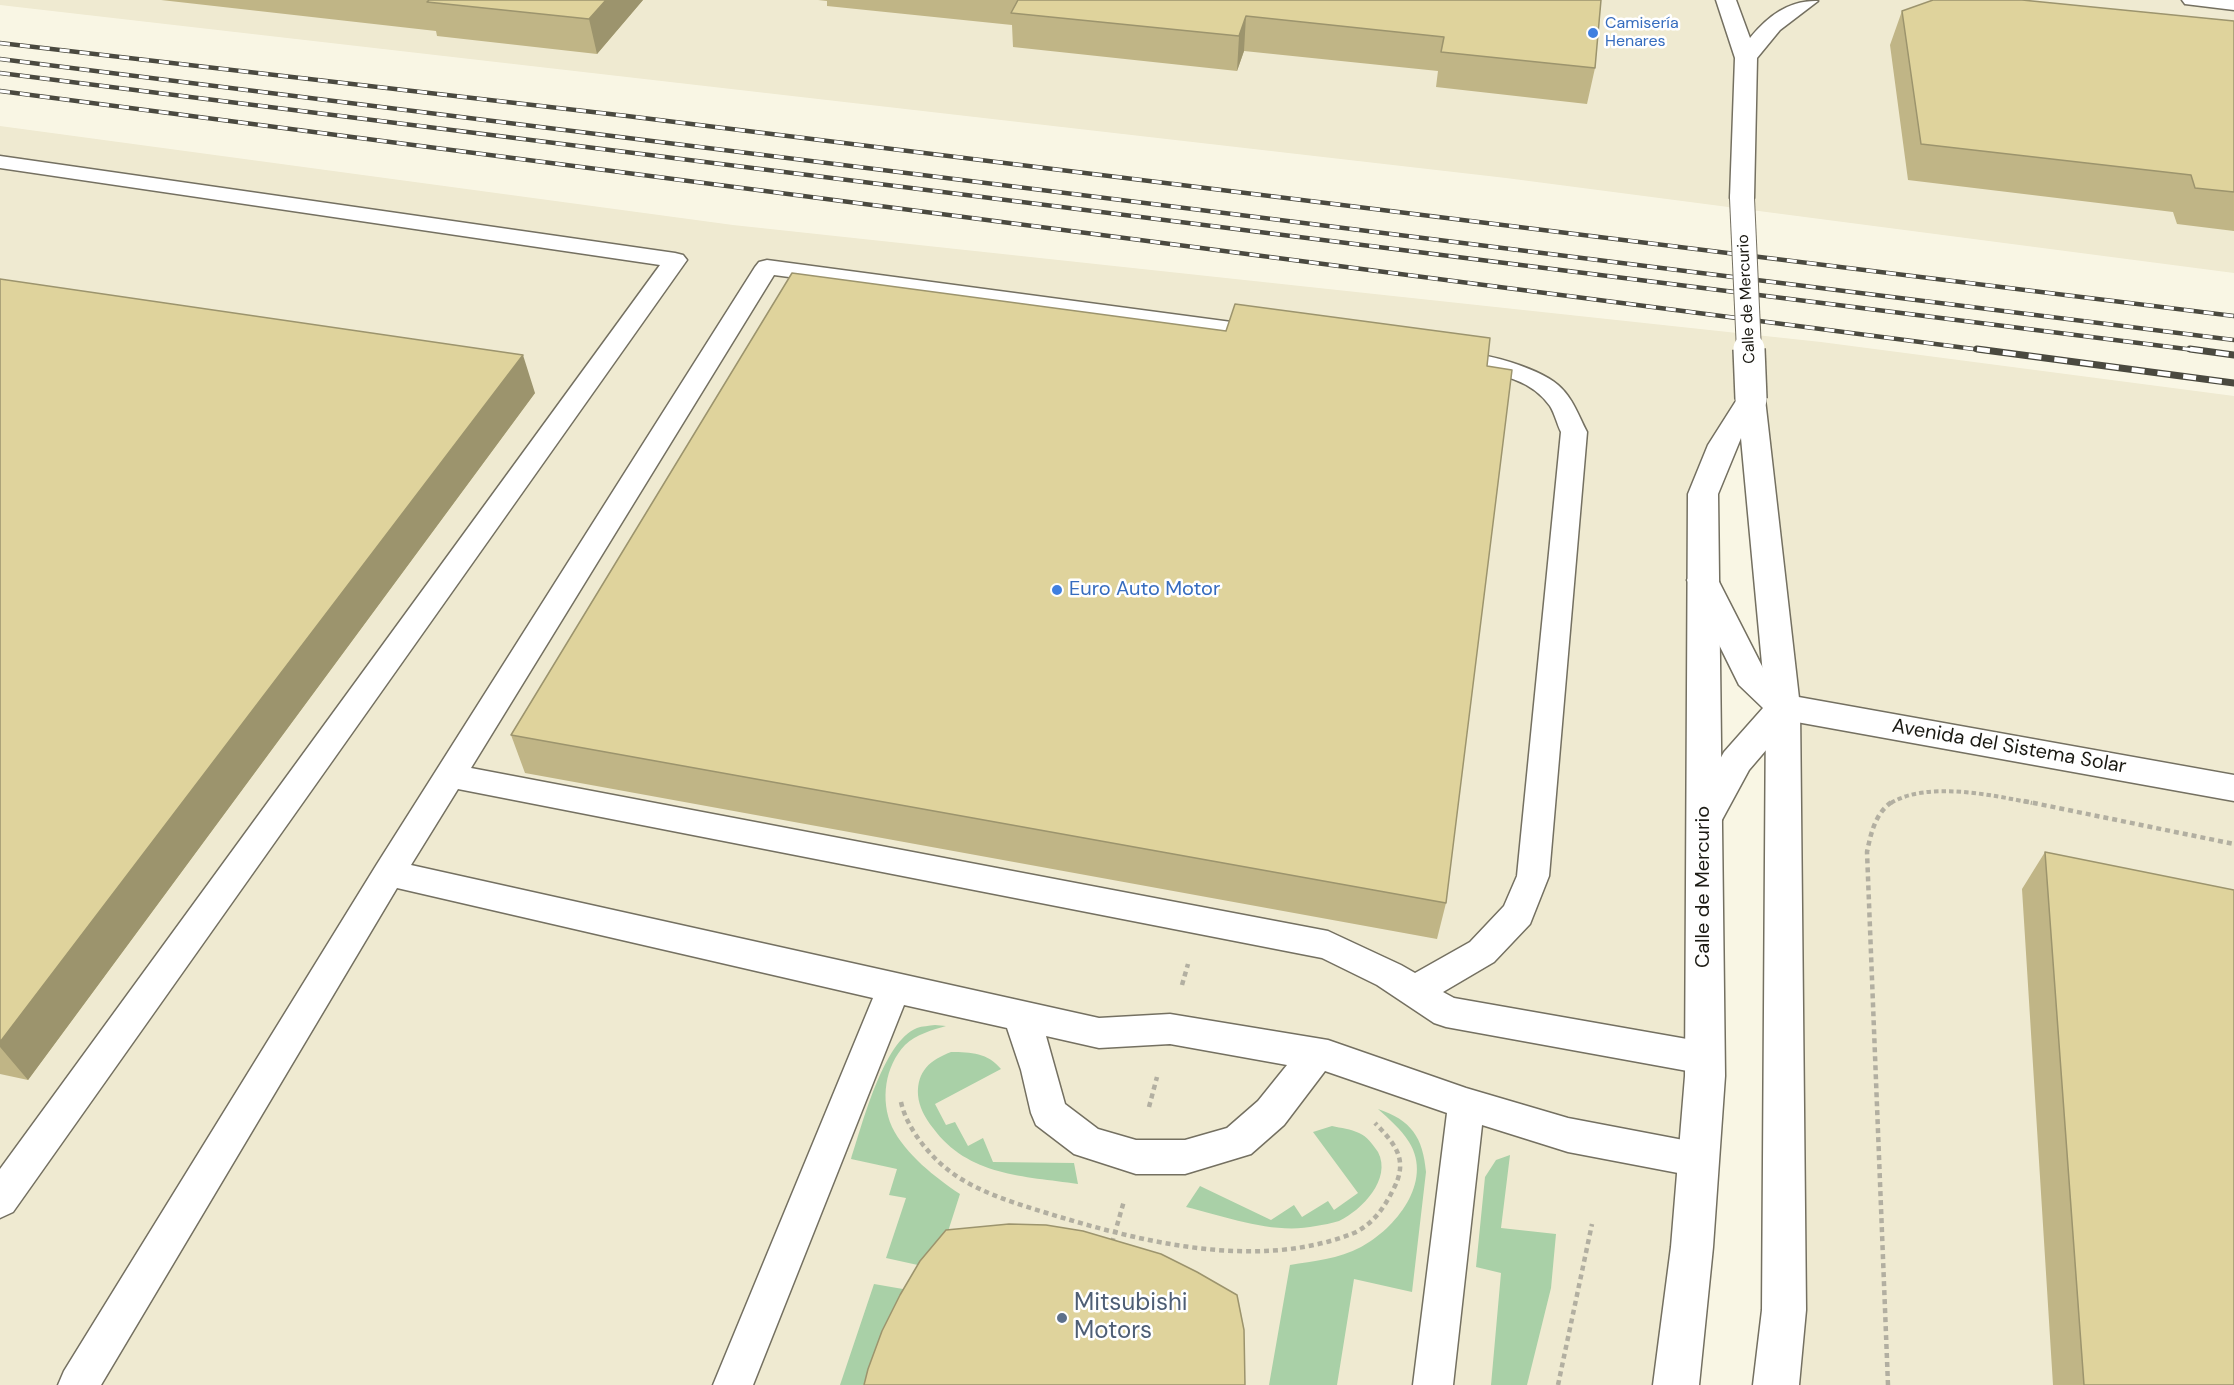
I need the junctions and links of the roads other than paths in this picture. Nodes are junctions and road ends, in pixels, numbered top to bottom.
1 (1726, 0) edge
2 (1797, 0) edge
3 (1814, 0) edge
4 (2192, 0) edge
5 (1808, 1) edge
6 (2234, 4) edge
7 (1746, 58) junction
8 (0, 162) edge
9 (1294, 338) edge
10 (1424, 355) edge
11 (1751, 399) junction
12 (1703, 580) junction
13 (1783, 707) junction
14 (450, 776) junction
15 (2234, 788) edge
16 (1705, 819) junction
17 (389, 873) junction
18 (894, 988) junction
19 (1414, 991) junction
20 (1021, 1016) junction
21 (1317, 1054) junction
22 (1704, 1058) junction
23 (1466, 1104) junction
24 (1699, 1160) junction
25 (0, 1200) edge
26 (78, 1385) edge
27 (734, 1385) edge
28 (1432, 1385) edge
29 (1676, 1385) edge
30 (1776, 1385) edge

1 - 7 street
2 - 5 street
3 - 5 street
4 - 6 street
5 - 7 street
7 - 11 street, Calle de Mercurio, bridge
8 - 25 lane
9 - 14 lane
10 - 19 lane
11 - 12 street, Calle de Mercurio
11 - 13 street, Calle de Mercurio
12 - 13 street
12 - 16 street, Calle de Mercurio
13 - 15 street, Avenida del Sistema Solar
13 - 16 street
13 - 30 street, Calle de Mercurio
14 - 17 lane
14 - 19 lane
16 - 22 street, Calle de Mercurio
17 - 18 lane
17 - 26 lane
18 - 20 lane
18 - 27 lane
19 - 22 lane
20 - 21 lane
20 - 21 lane
21 - 23 lane
22 - 24 street, Calle de Mercurio
23 - 24 lane
23 - 28 lane
24 - 29 street, Calle de Mercurio

